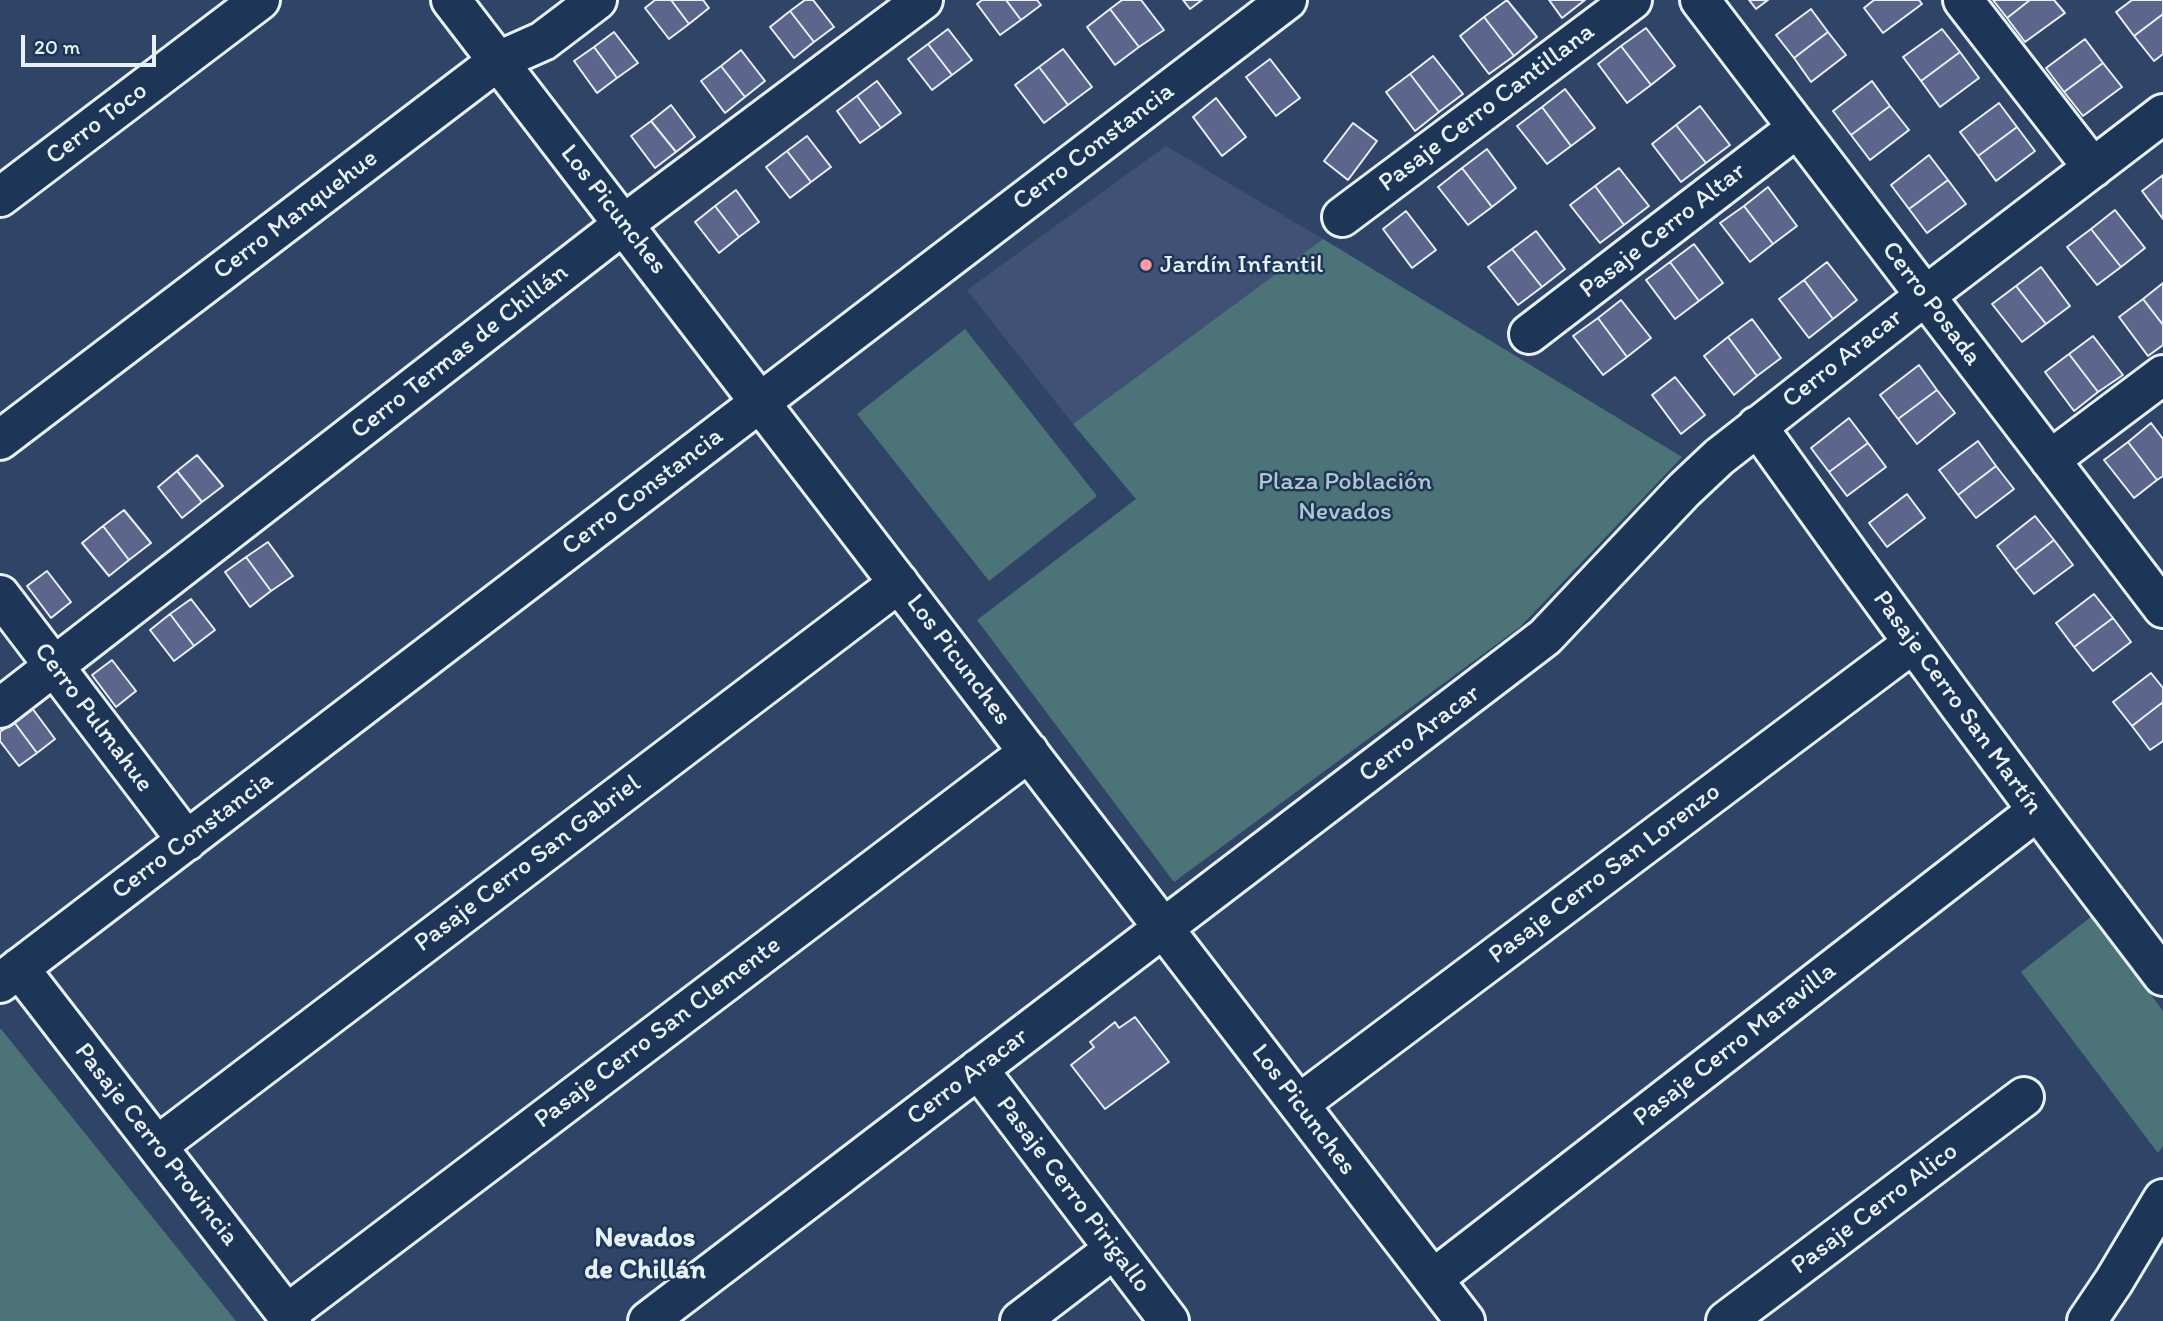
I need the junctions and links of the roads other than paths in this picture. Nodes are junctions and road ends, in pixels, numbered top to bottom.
1 (260, 0) edge
2 (451, 0) edge
3 (597, 0) edge
4 (923, 0) edge
5 (1287, 0) edge
6 (1632, 0) edge
7 (1700, 0) edge
8 (1963, 0) edge
9 (498, 61) junction
10 (2163, 114) edge
11 (1797, 128) junction
12 (2093, 168) junction
13 (0, 197) edge
14 (1342, 217) dead end
15 (624, 224) junction
16 (1925, 296) junction
17 (1529, 334) dead end
18 (2163, 375) edge
19 (760, 402) junction
20 (1757, 426) junction
21 (0, 440) edge
22 (2050, 460) junction
23 (899, 583) junction
24 (0, 595) edge
25 (2163, 608) edge
26 (1912, 644) junction
27 (53, 666) junction
28 (0, 708) edge
29 (1028, 752) junction
30 (2037, 811) junction
31 (187, 841) junction
32 (1163, 928) junction
33 (10, 976) edge
34 (2163, 976) edge
35 (978, 1069) junction
36 (2024, 1097) dead end
37 (1298, 1104) junction
38 (157, 1146) junction
39 (2163, 1199) edge
40 (1114, 1249) junction
41 (1433, 1279) junction
42 (290, 1318) edge
43 (648, 1321) edge
44 (1020, 1321) edge
45 (1169, 1321) edge
46 (1465, 1321) edge
47 (1726, 1321) edge
48 (2087, 1321) edge

1 - 13 street, Cerro Toco
2 - 9 street, Los Picunches
3 - 9 street, Cerro Manquehue
4 - 15 street, Cerro Termas de Chillán
5 - 19 street, Cerro Constancia
6 - 14 street, Pasaje Cerro Cantillana
7 - 11 street, Cerro Posada
8 - 12 street
9 - 15 street, Los Picunches
9 - 21 street, Cerro Manquehue
10 - 12 street, Cerro Aracar
11 - 16 street, Cerro Posada
11 - 17 street, Pasaje Cerro Altar
12 - 16 street, Cerro Aracar
15 - 19 street, Los Picunches
15 - 27 street, Cerro Termas de Chillán
16 - 20 street, Cerro Aracar
16 - 22 street, Cerro Posada
18 - 22 street
19 - 23 street, Los Picunches
19 - 31 street, Cerro Constancia
20 - 26 street, Pasaje Cerro San Martín
20 - 32 street, Cerro Aracar
22 - 25 street, Cerro Posada
23 - 29 street, Los Picunches
23 - 38 street, Pasaje Cerro San Gabriel
24 - 27 street, Cerro Pulmahue
26 - 30 street, Pasaje Cerro San Martín
26 - 37 street, Pasaje Cerro San Lorenzo
27 - 28 street, Cerro Termas de Chillán
27 - 31 street, Cerro Pulmahue
29 - 32 street, Los Picunches
29 - 42 street, Pasaje Cerro San Clemente
30 - 34 street, Pasaje Cerro San Martín
30 - 41 street, Pasaje Cerro Maravilla
31 - 33 street, Cerro Constancia
32 - 35 street, Cerro Aracar
32 - 37 street, Los Picunches
33 - 38 street, Pasaje Cerro Provincia
35 - 40 street, Pasaje Cerro Pirigallo
35 - 43 street, Cerro Aracar
36 - 47 street, Pasaje Cerro Alico
37 - 41 street, Los Picunches
38 - 42 street, Pasaje Cerro Provincia
39 - 48 street
40 - 44 street
40 - 45 street, Pasaje Cerro Pirigallo
41 - 46 street, Los Picunches

